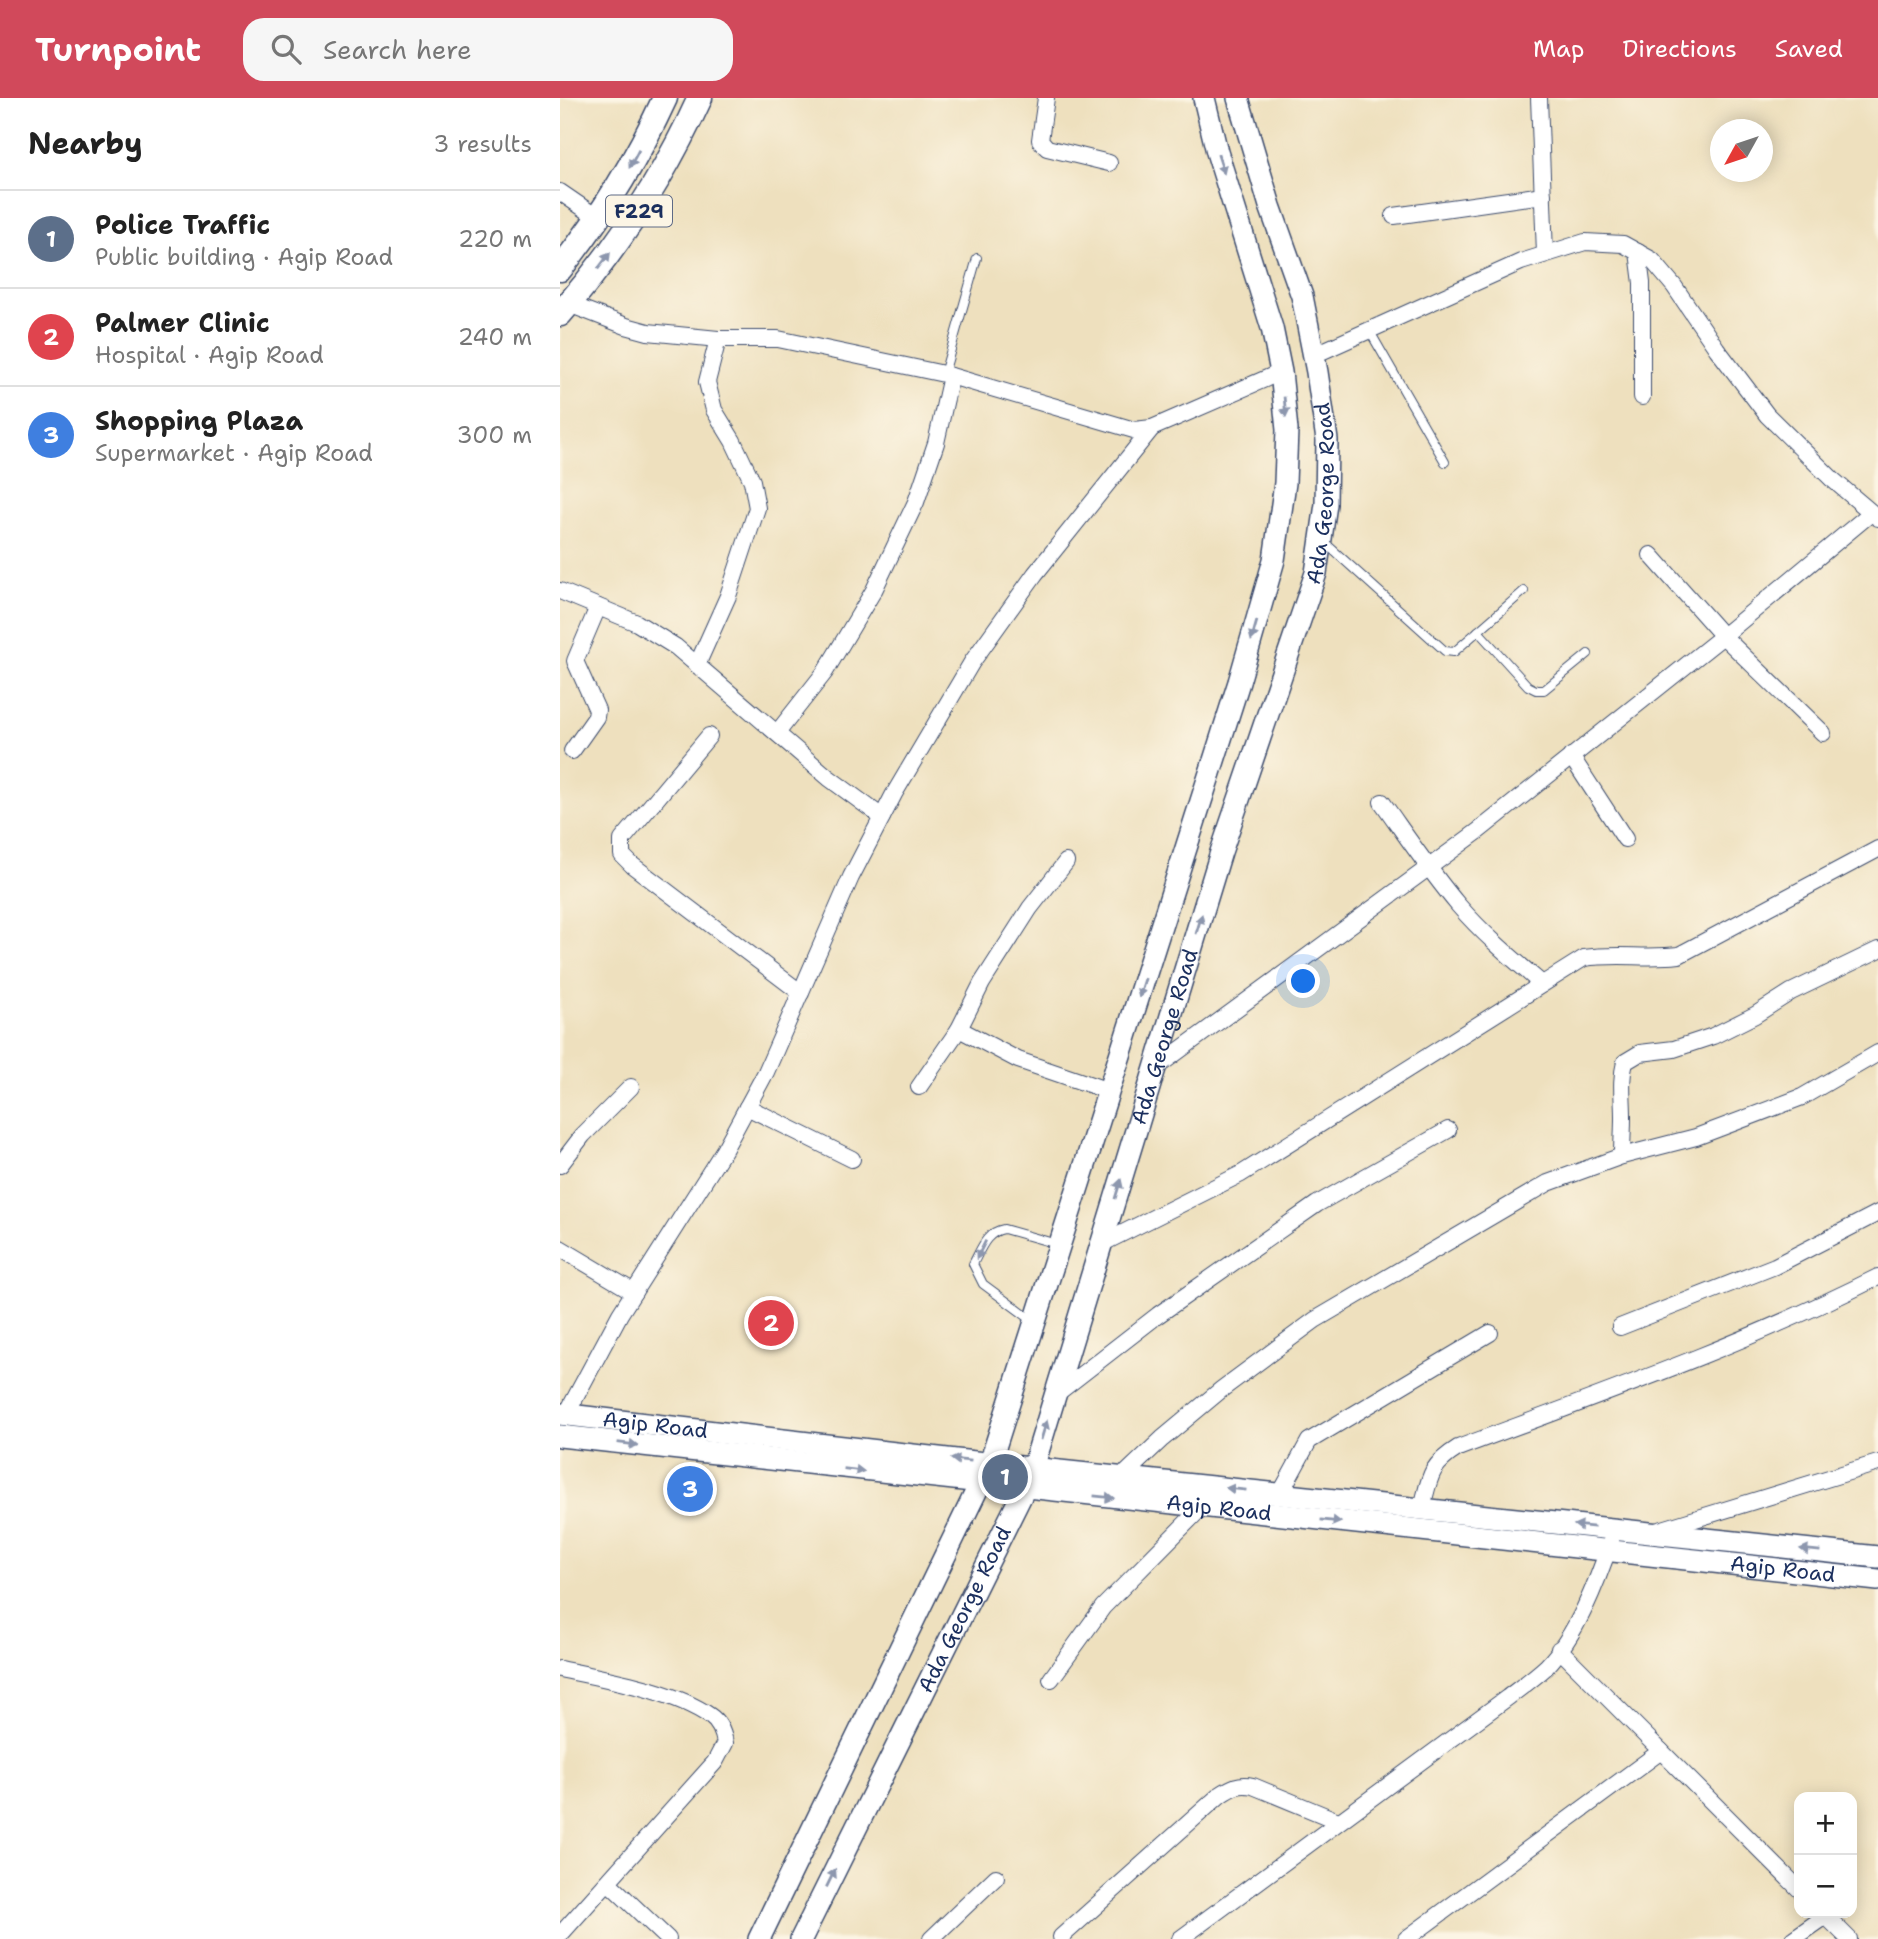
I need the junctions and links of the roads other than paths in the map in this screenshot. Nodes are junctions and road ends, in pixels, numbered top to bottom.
1 (664, 98) edge
2 (700, 98) edge
3 (1046, 98) edge
4 (1204, 98) edge
5 (1238, 98) edge
6 (1539, 98) edge
7 (1109, 163) dead end
8 (560, 192) edge
9 (1543, 195) junction
10 (1394, 216) dead end
11 (598, 218) junction
12 (1638, 252) junction
13 (1545, 254) junction
14 (977, 258) dead end
15 (560, 269) edge
16 (564, 309) edge
17 (1369, 330) junction
18 (718, 339) junction
19 (1314, 355) junction
20 (1282, 372) junction
21 (947, 375) junction
22 (1642, 397) dead end
23 (1152, 428) junction
24 (1445, 461) dead end
25 (1875, 515) edge
26 (1321, 539) junction
27 (1651, 555) dead end
28 (560, 591) edge
29 (1524, 592) dead end
30 (598, 607) junction
31 (1478, 631) junction
32 (1723, 636) junction
33 (1588, 654) dead end
34 (697, 665) junction
35 (777, 733) junction
36 (1823, 733) dead end
37 (709, 736) dead end
38 (572, 751) dead end
39 (1571, 756) junction
40 (1382, 802) dead end
41 (882, 817) junction
42 (1625, 839) dead end
43 (1878, 849) edge
44 (1066, 862) dead end
45 (1428, 868) junction
46 (1878, 950) edge
47 (1542, 984) junction
48 (801, 993) junction
49 (959, 1029) junction
50 (1878, 1053) edge
51 (1154, 1069) junction
52 (631, 1087) dead end
53 (919, 1087) dead end
54 (1109, 1091) junction
55 (747, 1107) junction
56 (1448, 1130) dead end
57 (1622, 1156) junction
58 (852, 1159) dead end
59 (560, 1165) edge
60 (1878, 1213) edge
61 (1101, 1244) junction
62 (1060, 1245) junction
63 (560, 1248) edge
64 (1878, 1277) edge
65 (634, 1292) junction
66 (1035, 1323) junction
67 (1620, 1327) dead end
68 (1490, 1333) dead end
69 (1055, 1395) junction
70 (563, 1415) edge
71 (560, 1436) edge
72 (990, 1463) junction
73 (1878, 1463) edge
74 (1033, 1468) junction
75 (1122, 1477) junction
76 (980, 1484) junction
77 (1025, 1488) junction
78 (1280, 1494) junction
79 (1202, 1507) junction
80 (1422, 1508) junction
81 (1651, 1533) junction
82 (1612, 1539) junction
83 (1878, 1558) edge
84 (1878, 1580) edge
85 (1559, 1649) junction
86 (560, 1669) edge
87 (1051, 1679) dead end
88 (1661, 1751) junction
89 (1338, 1821) junction
90 (996, 1877) dead end
91 (609, 1883) junction
92 (1794, 1884) edge
93 (1819, 1918) edge
94 (1828, 1918) edge
95 (560, 1934) edge
96 (1061, 1937) dead end
97 (668, 1939) edge
98 (759, 1939) edge
99 (801, 1939) edge
100 (931, 1939) edge
101 (1180, 1939) edge
102 (1406, 1939) edge
103 (1793, 1939) edge
104 (1849, 1939) edge

1 -> 11 main road, F229
16 -> 2 main road, F229
3 - 7 street
4 -> 20 main road, Ada George Road
5 - 19 main road, Ada George Road
6 - 9 street
8 - 11 street
9 - 10 street
9 - 13 street
11 - 15 main road, F229
12 - 13 street
12 - 22 street
12 - 25 street
13 - 17 street
14 - 21 lane
16 - 18 street
17 - 19 street
17 - 24 lane
18 - 21 street
18 - 34 street
19 - 26 main road, Ada George Road
20 - 23 street
20 -> 54 main road, Ada George Road
21 - 23 street
21 - 35 street
23 - 41 street
25 - 32 street
26 - 31 lane
51 -> 26 main road, Ada George Road
27 - 32 street
28 - 30 street
29 - 31 lane
30 - 34 street
30 - 38 street
31 - 33 lane
32 - 36 street
32 - 39 street
34 - 35 street
35 - 41 street
37 - 48 street
39 - 42 street
39 - 45 street
40 - 45 street
41 - 48 street
43 - 47 street
44 - 49 street
45 - 47 street
45 - 51 street
46 - 57 street
47 - 61 street
48 - 55 street
49 - 53 street
49 - 54 street
50 - 57 street
61 -> 51 main road, Ada George Road
52 - 59 street
54 - 62 main road, Ada George Road
55 - 58 street
55 - 65 street
56 - 69 street
57 - 75 street
60 - 67 street
61 - 69 main road, Ada George Road
62 - 66 main road, Ada George Road
62 -> 66 lane
63 - 65 street
64 - 80 street
65 - 70 street
66 - 72 main road, Ada George Road
68 - 78 street
74 -> 69 main road, Ada George Road
72 -> 70 main road, Agip Road
71 -> 76 main road, Agip Road
72 - 74 main road, Agip Road
72 - 76 main road, Ada George Road
73 - 81 street
74 - 75 main road, Agip Road
74 - 77 main road, Ada George Road
78 -> 75 main road, Agip Road
76 - 77 main road, Agip Road
76 - 98 main road, Ada George Road
77 -> 79 main road, Agip Road
99 -> 77 main road, Ada George Road
78 - 80 main road, Agip Road
79 -> 82 main road, Agip Road
79 - 87 street
82 -> 80 main road, Agip Road
81 - 82 main road, Agip Road
83 -> 81 main road, Agip Road
82 - 84 main road, Agip Road
82 - 85 street
85 - 88 street
85 - 89 street
86 - 91 street
88 - 92 street
88 - 102 street
89 - 96 street
89 - 101 street
90 - 100 street
91 - 95 street
91 - 97 street
93 - 103 street
94 - 104 street

